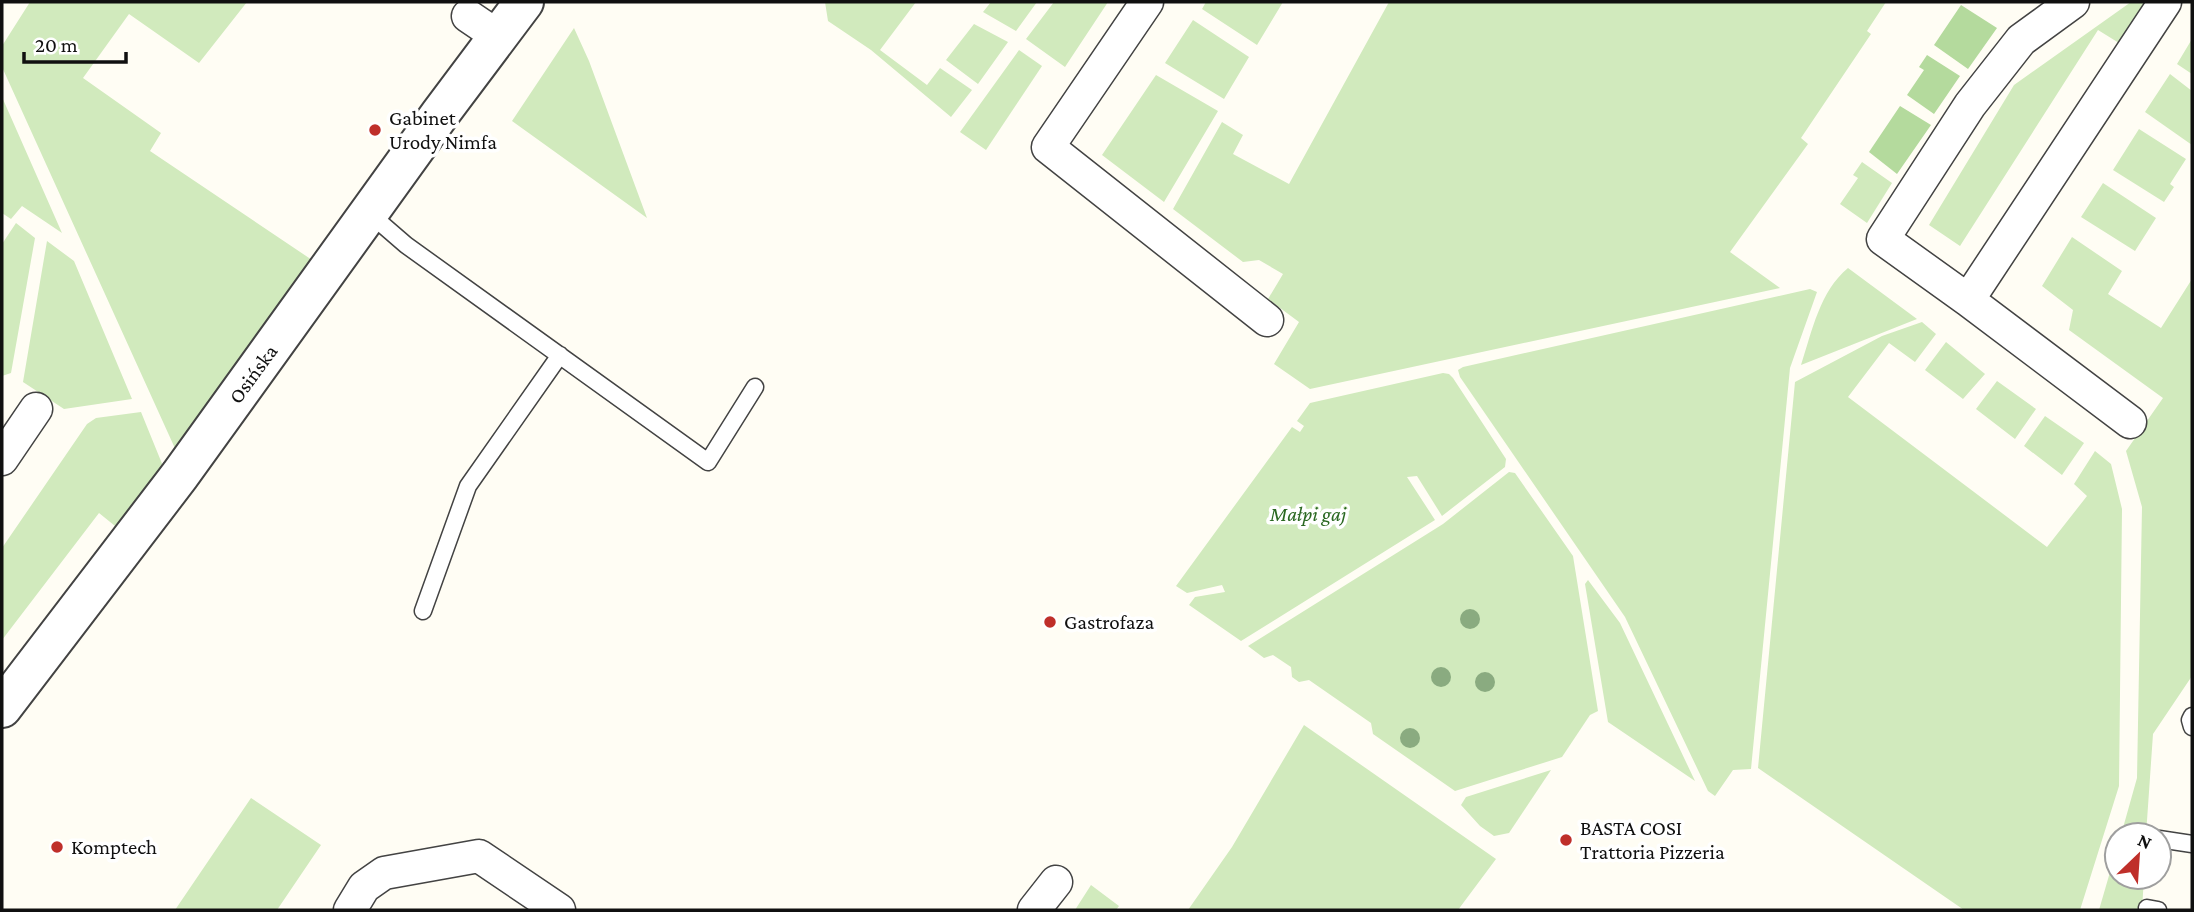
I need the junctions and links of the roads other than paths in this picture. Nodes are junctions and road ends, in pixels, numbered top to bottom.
1 (524, 2) edge
2 (1147, 2) edge
3 (2073, 2) edge
4 (2165, 2) edge
5 (468, 16) dead end
6 (499, 37) junction
7 (369, 213) junction
8 (1968, 300) junction
9 (1267, 320) dead end
10 (560, 355) junction
11 (755, 387) dead end
12 (36, 409) dead end
13 (2130, 422) dead end
14 (2, 459) edge
15 (423, 611) dead end
16 (2, 708) edge
17 (2192, 716) edge
18 (2192, 727) edge
19 (2173, 841) edge
20 (2192, 844) edge
21 (1056, 882) dead end
22 (350, 910) edge
23 (559, 910) edge
24 (1034, 910) edge

1 - 6 street, Osińska
2 - 9 street
3 - 8 street
4 - 8 street
5 - 6 street
6 - 7 street, Osińska
7 - 10 lane
7 - 16 street, Osińska
8 - 13 street
10 - 11 lane
10 - 15 lane
12 - 14 street
17 - 18 lane
19 - 20 lane
21 - 24 street
22 - 23 street

